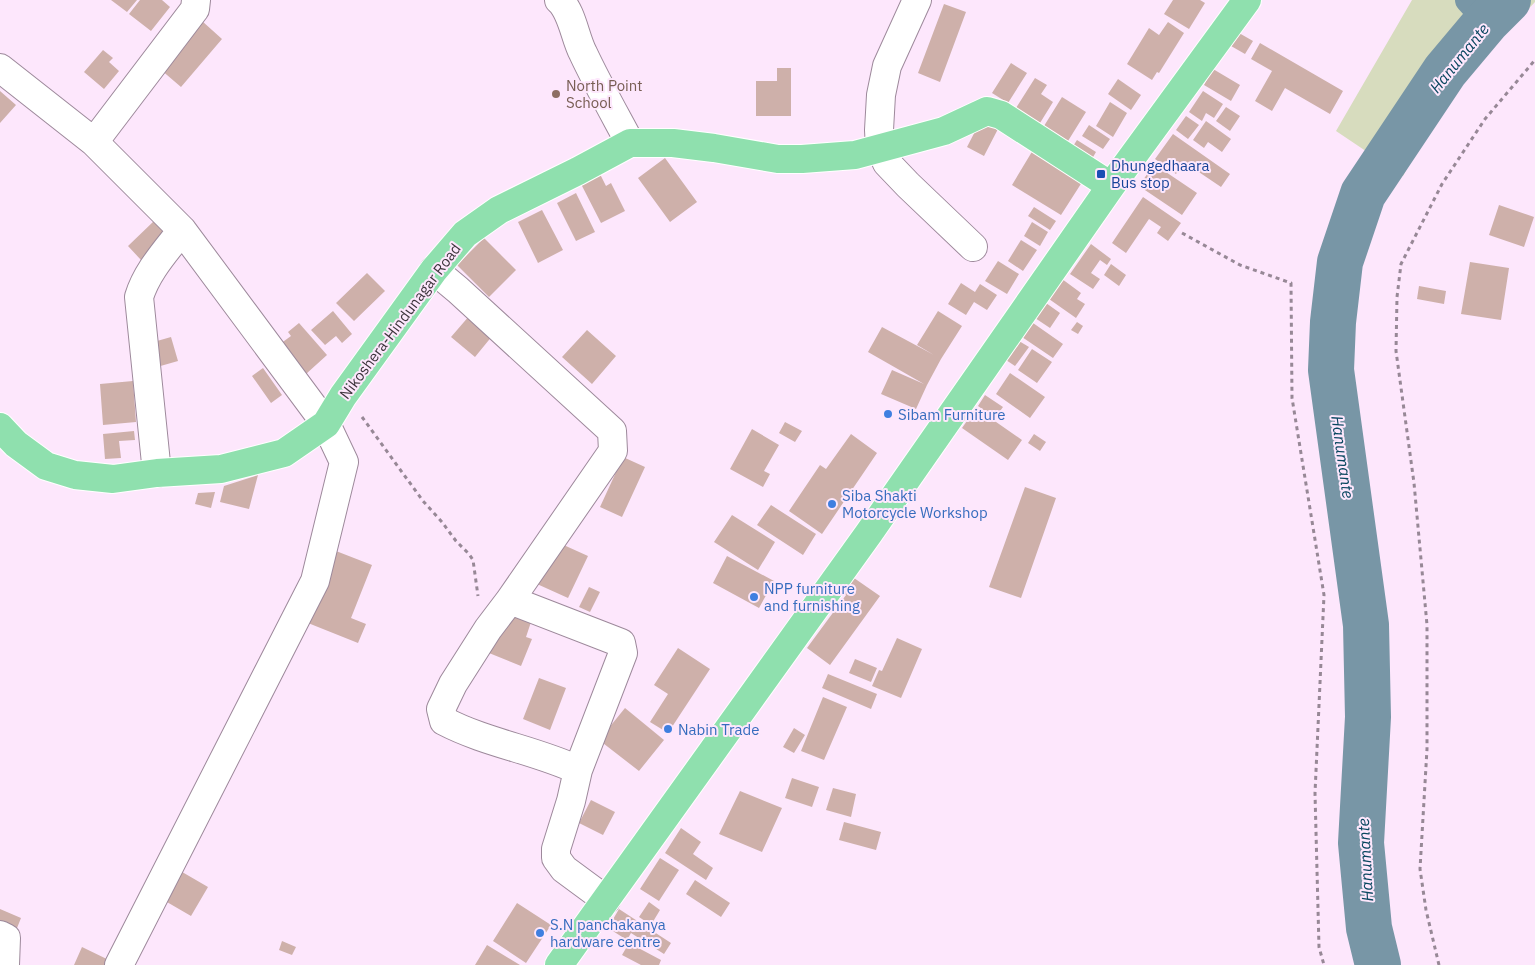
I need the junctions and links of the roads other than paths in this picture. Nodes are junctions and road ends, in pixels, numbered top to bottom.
1 (196, 0) edge
2 (559, 0) edge
3 (917, 0) edge
4 (1247, 0) edge
5 (0, 68) edge
6 (94, 142) junction
7 (630, 143) junction
8 (880, 148) junction
9 (1111, 186) junction
10 (182, 230) junction
11 (973, 247) dead end
12 (434, 270) junction
13 (326, 424) junction
14 (0, 428) edge
15 (157, 472) junction
16 (510, 600) junction
17 (578, 770) junction
18 (606, 900) junction
19 (0, 935) edge
20 (5, 965) edge
21 (119, 965) edge
22 (559, 965) edge

1 - 6 street
2 - 7 street
3 - 8 street
4 - 9 main road
5 - 6 street
6 - 10 street
7 - 8 main road, Nikoshera-Hindunagar Road
7 - 12 main road, Nikoshera-Hindunagar Road
8 - 9 main road, Nikoshera-Hindunagar Road
8 - 11 street
9 - 18 main road
10 - 13 street
10 - 15 street
12 - 13 main road, Nikoshera-Hindunagar Road
12 - 16 street
13 - 15 main road, Nikoshera-Hindunagar Road
13 - 21 street
14 - 15 main road, Nikoshera-Hindunagar Road
16 - 17 street
16 - 17 street
17 - 18 street
18 - 22 main road
19 - 20 street

